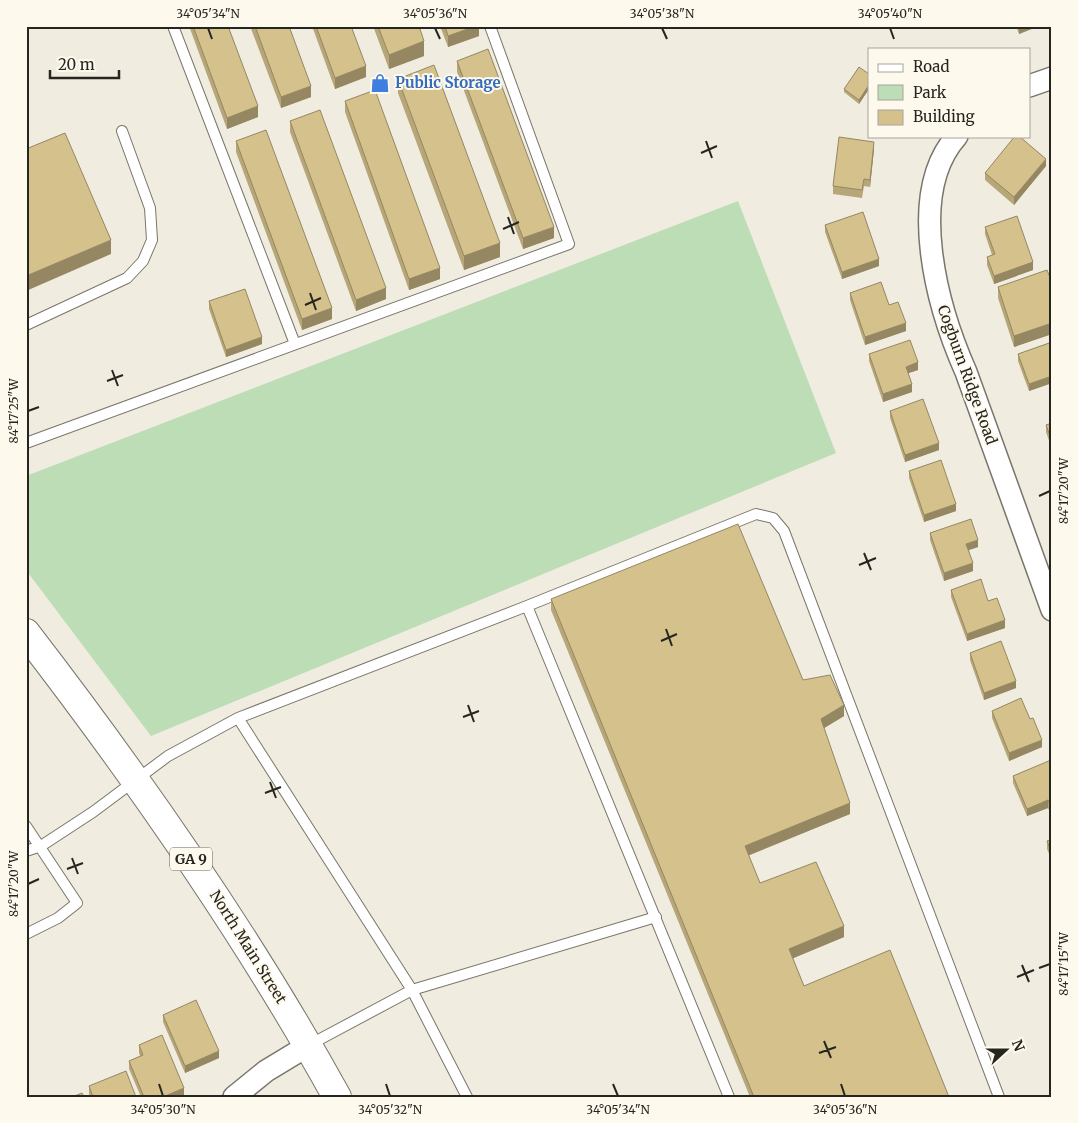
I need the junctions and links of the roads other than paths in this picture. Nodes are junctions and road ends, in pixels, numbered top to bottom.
1 (173, 26) edge
2 (490, 26) edge
3 (1052, 78) edge
4 (1030, 86) edge
5 (122, 131) dead end
6 (955, 138) edge
7 (26, 326) edge
8 (295, 344) junction
9 (26, 443) edge
10 (527, 606) junction
11 (1052, 610) edge
12 (26, 633) edge
13 (238, 718) junction
14 (135, 779) junction
15 (26, 826) edge
16 (40, 846) junction
17 (26, 851) edge
18 (656, 917) junction
19 (26, 934) edge
20 (412, 990) junction
21 (309, 1045) junction
22 (234, 1097) edge
23 (338, 1097) edge
24 (467, 1097) edge
25 (729, 1097) edge
26 (999, 1097) edge

1 - 8 lane
2 - 8 lane
3 - 4 street
5 - 7 lane
6 - 11 street, Cogburn Ridge Road
8 - 9 lane
10 - 13 lane
10 - 18 lane
10 - 26 lane
12 - 14 main road, North Main Street / GA 9
13 - 14 lane
13 - 20 lane
14 - 16 lane
14 - 21 main road, North Main Street / GA 9
15 - 16 lane
16 - 17 lane
16 - 19 lane
18 - 20 lane
18 - 25 lane
20 - 21 lane
20 - 24 lane
21 - 22 street
21 - 23 main road, North Main Street / GA 9

